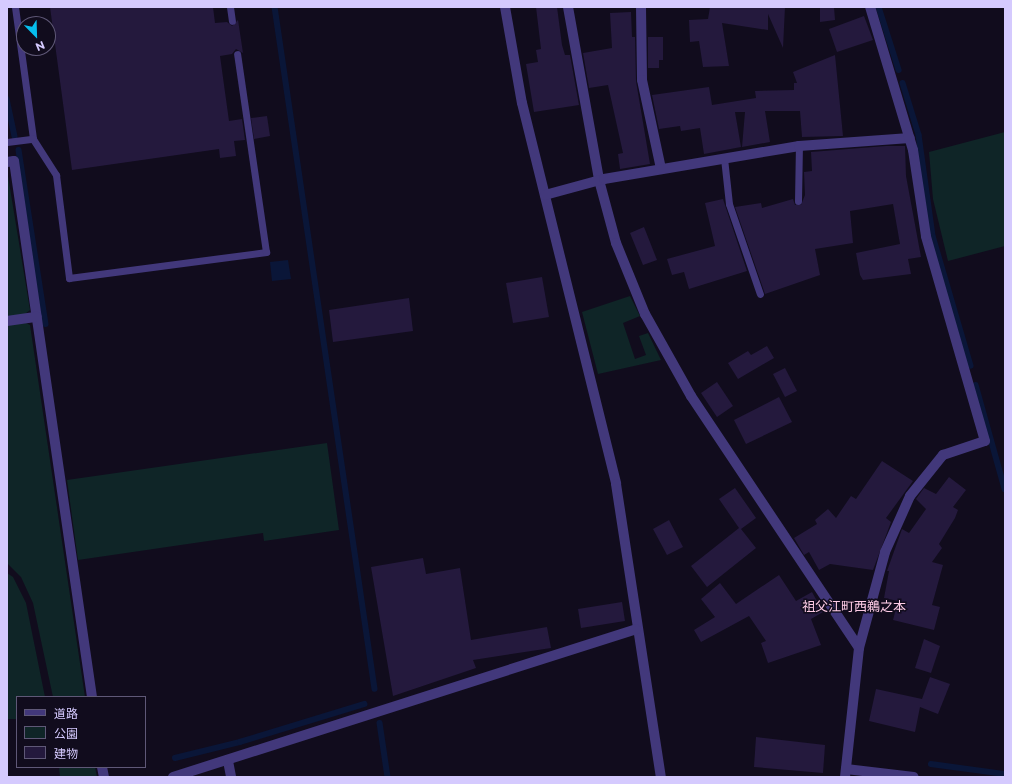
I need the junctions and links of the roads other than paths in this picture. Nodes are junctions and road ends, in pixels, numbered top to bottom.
1 (15, 7) edge
2 (230, 7) edge
3 (505, 7) edge
4 (568, 7) edge
5 (641, 7) edge
6 (870, 7) edge
7 (232, 21) dead end
8 (237, 54) dead end
9 (910, 138) junction
10 (33, 139) junction
11 (7, 142) edge
12 (799, 146) junction
13 (724, 158) junction
14 (7, 162) edge
15 (661, 169) junction
16 (599, 180) junction
17 (545, 195) junction
18 (798, 201) dead end
19 (760, 294) dead end
20 (37, 317) junction
21 (7, 321) edge
22 (636, 629) junction
23 (859, 648) junction
24 (92, 696) edge
25 (228, 761) junction
26 (846, 773) edge
27 (173, 777) edge
28 (231, 777) edge
29 (661, 777) edge
30 (914, 777) edge

1 - 10 lane
2 - 7 lane
3 - 17 street
4 - 16 street
5 - 15 street
6 - 9 street
8 - 10 lane
9 - 12 street
9 - 23 street
10 - 11 lane
12 - 13 street
12 - 18 lane
13 - 15 street
13 - 19 lane
14 - 20 street
15 - 16 street
16 - 17 street
16 - 23 street
17 - 22 street
20 - 21 street
20 - 24 street
22 - 25 street
22 - 29 street
23 - 26 street
25 - 27 street
25 - 28 street
26 - 30 street

